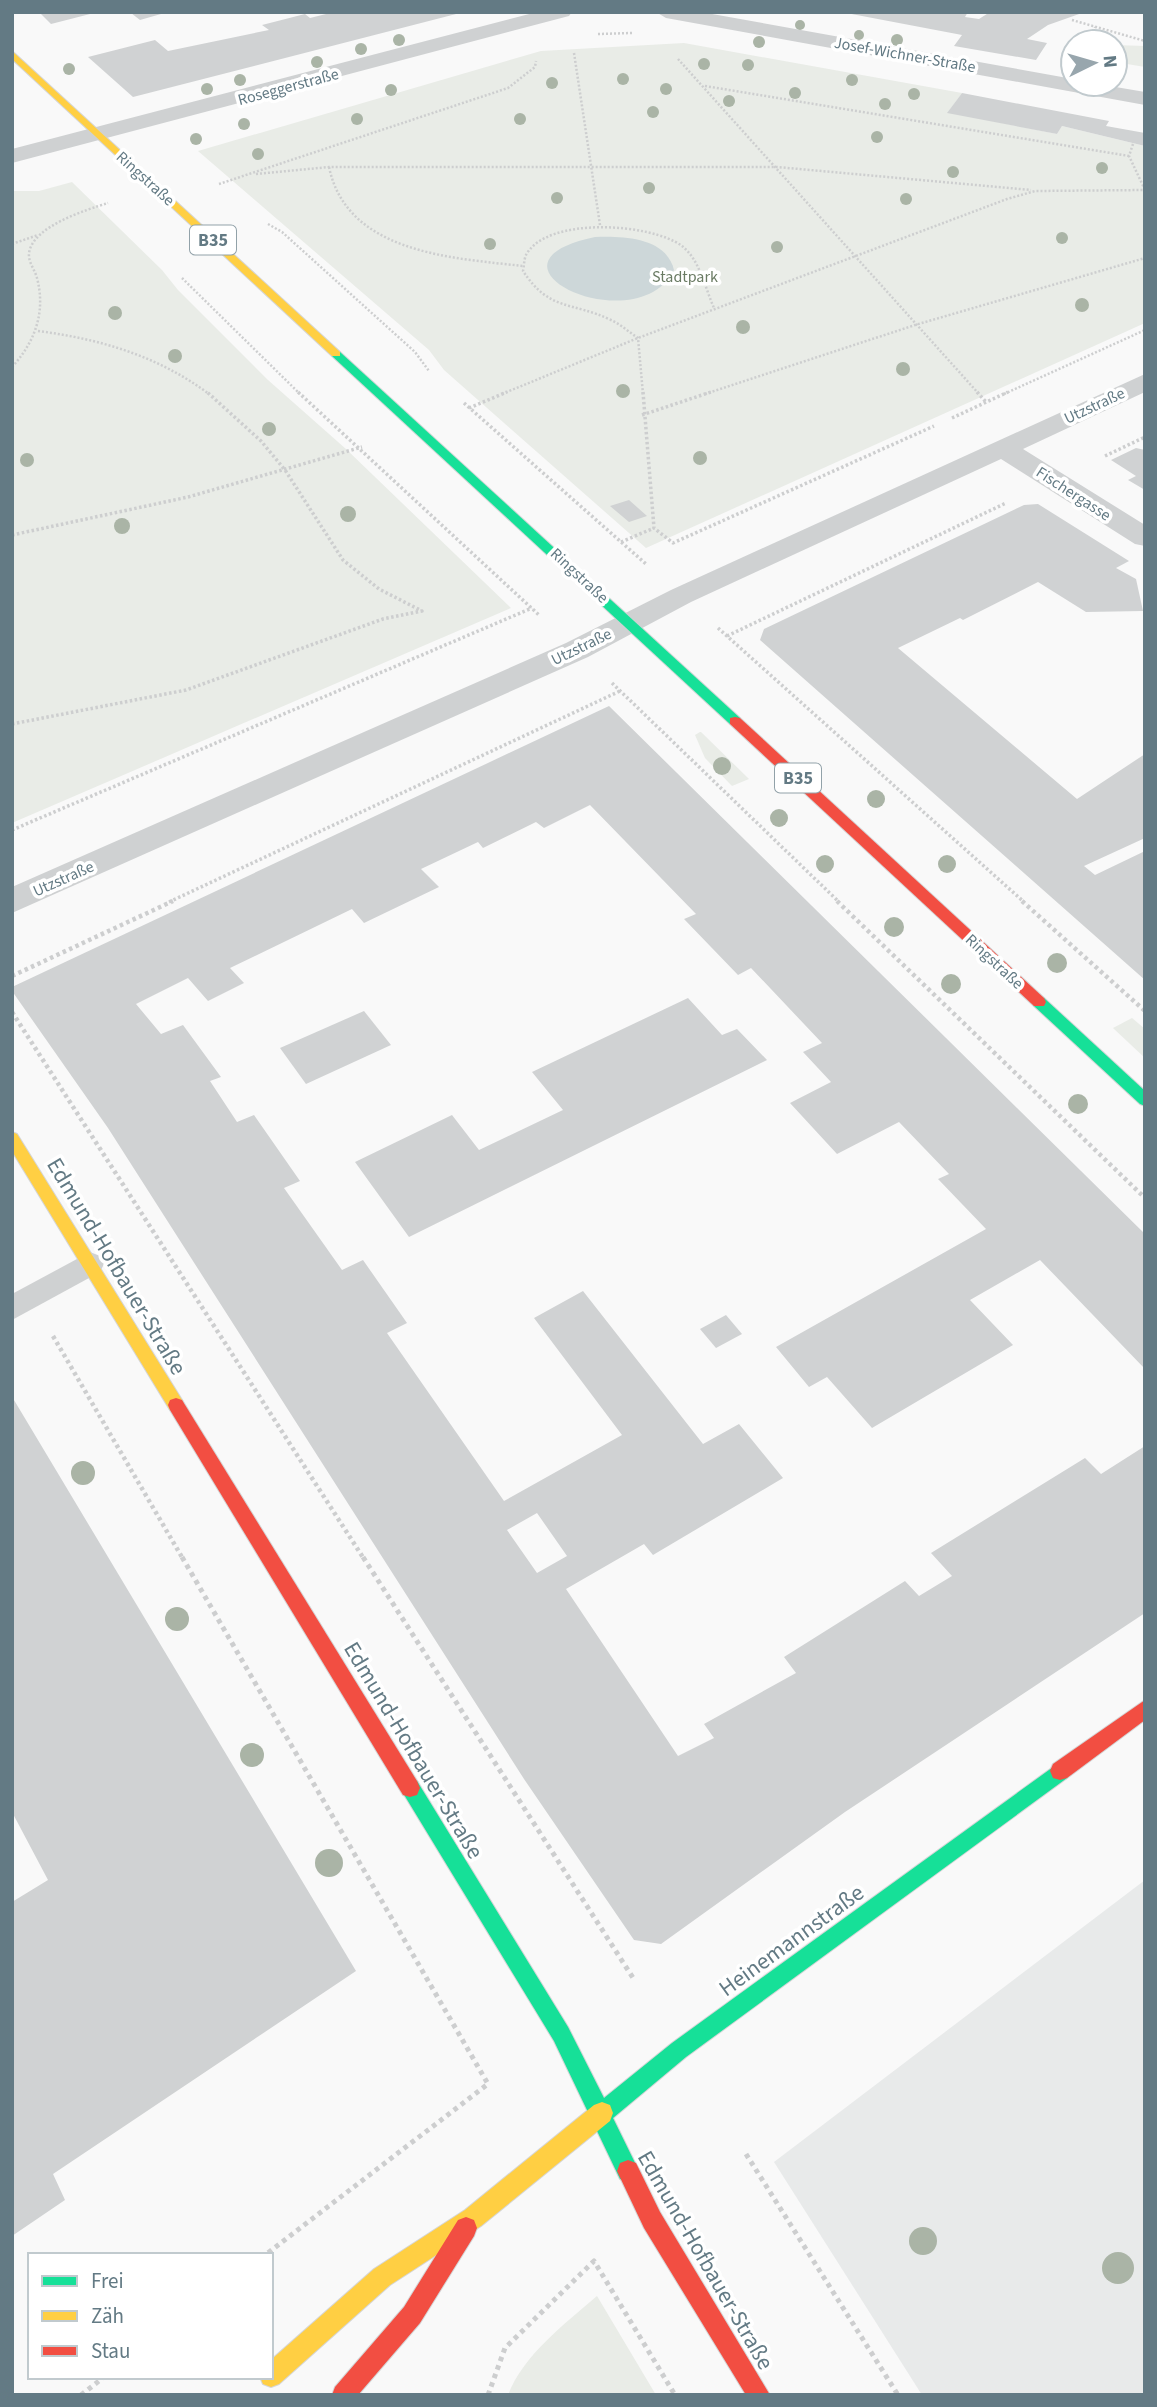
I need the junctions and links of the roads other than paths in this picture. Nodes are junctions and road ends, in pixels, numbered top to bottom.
1 (562, 12) edge
2 (666, 12) edge
3 (12, 54) edge
4 (1145, 99) edge
5 (99, 135) junction
6 (12, 156) edge
7 (1145, 382) edge
8 (1003, 447) junction
9 (1145, 538) edge
10 (630, 622) junction
11 (12, 901) edge
12 (1145, 1100) edge
13 (12, 1138) edge
14 (90, 1264) junction
15 (22, 1303) edge
16 (1145, 1709) edge
17 (599, 2113) junction
18 (473, 2218) junction
19 (273, 2375) edge
20 (343, 2395) edge
21 (759, 2395) edge

1 - 5 street, Roseggerstraße
2 - 4 street, Josef-Wichner-Straße
3 - 5 main road, Ringstraße / B35
5 - 6 street, Roseggerstraße
5 - 10 main road, Ringstraße / B35
7 - 8 street, Utzstraße
8 - 9 street, Fischergasse
8 - 10 street, Utzstraße
10 - 11 street, Utzstraße
10 - 12 main road, Ringstraße / B35
13 - 14 main road, Edmund-Hofbauer-Straße
14 - 15 lane
14 - 17 main road, Edmund-Hofbauer-Straße
16 - 17 main road, Heinemannstraße
17 - 18 main road, Heinemannstraße
17 - 21 main road, Edmund-Hofbauer-Straße
18 - 19 main road, Heinemannstraße
18 - 20 main road, Heinemannstraße

